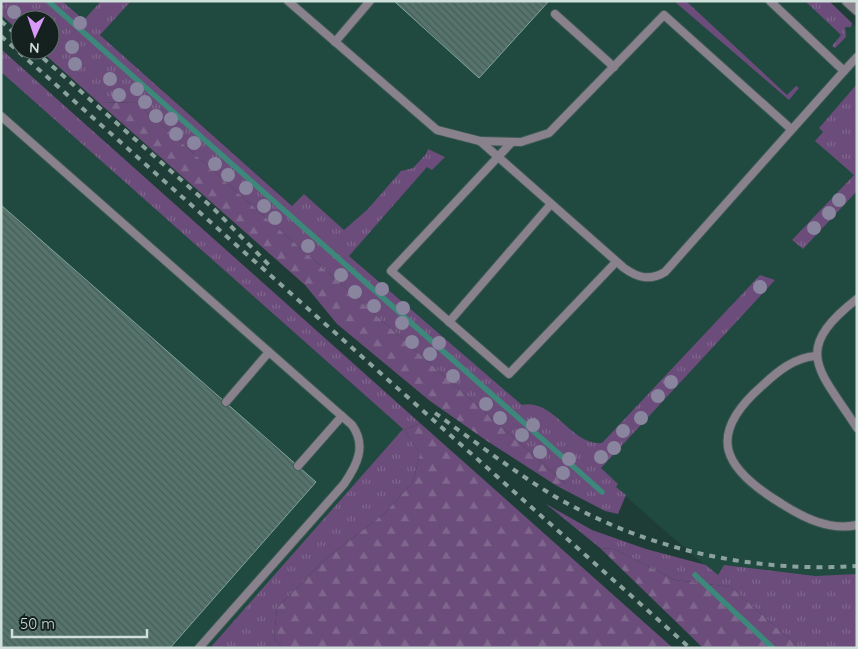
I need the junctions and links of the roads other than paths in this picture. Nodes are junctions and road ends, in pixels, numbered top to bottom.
1 (288, 1) edge
2 (370, 1) edge
3 (770, 1) edge
4 (847, 1) edge
5 (857, 10) edge
6 (555, 14) dead end
7 (335, 42) junction
8 (857, 57) edge
9 (614, 67) junction
10 (844, 71) junction
11 (1, 116) edge
12 (791, 130) junction
13 (480, 141) junction
14 (511, 143) junction
15 (496, 156) junction
16 (551, 204) junction
17 (616, 262) junction
18 (857, 299) edge
19 (449, 322) junction
20 (269, 352) junction
21 (815, 356) junction
22 (226, 402) dead end
23 (342, 416) junction
24 (857, 428) edge
25 (298, 466) dead end
26 (857, 525) edge
27 (200, 648) edge

1 - 7 lane
2 - 7 lane
3 - 10 lane
4 - 5 street
6 - 9 lane
7 - 13 lane
8 - 10 lane
9 - 12 lane
9 - 14 lane
10 - 12 lane
11 - 20 lane
12 - 17 lane
13 - 14 lane
13 - 15 lane
14 - 15 lane
15 - 16 lane
15 - 19 lane
16 - 17 lane
16 - 19 lane
17 - 19 lane
18 - 21 lane
20 - 22 lane
20 - 23 lane
21 - 24 lane
21 - 26 lane
23 - 25 lane
23 - 27 lane

